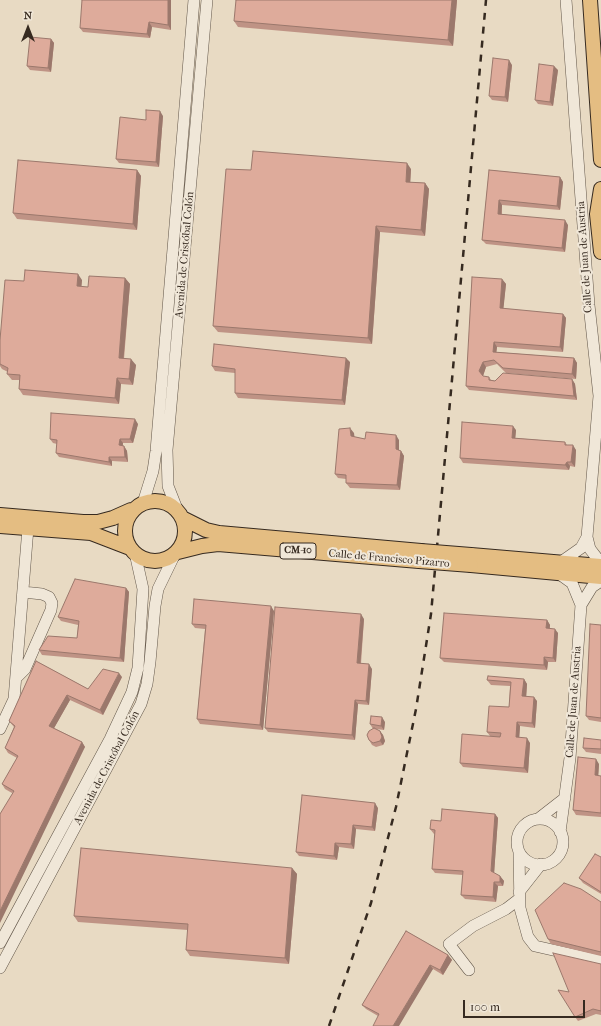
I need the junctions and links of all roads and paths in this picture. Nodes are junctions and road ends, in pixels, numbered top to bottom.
1 (194, 0) edge
2 (207, 0) edge
3 (566, 0) edge
4 (590, 0) edge
5 (601, 160) edge
6 (601, 189) edge
7 (601, 252) edge
8 (143, 502) junction
9 (131, 510) junction
10 (180, 514) junction
11 (0, 515) edge
12 (0, 526) edge
13 (28, 528) junction
14 (587, 537) junction
15 (132, 550) junction
16 (176, 554) junction
17 (420, 556) junction
18 (601, 561) edge
19 (601, 566) edge
20 (560, 567) junction
21 (601, 577) edge
22 (601, 581) edge
23 (23, 592) junction
24 (581, 605) junction
25 (16, 678) junction
26 (0, 729) edge
27 (565, 798) junction
28 (538, 819) junction
29 (560, 832) junction
30 (519, 852) junction
31 (541, 864) junction
32 (519, 895) junction
33 (0, 943) edge
34 (601, 961) edge
35 (0, 968) edge
36 (469, 970) dead end

1 - 8 street, Avenida de Cristóbal Colón
2 - 10 street, Avenida de Cristóbal Colón
3 - 14 street, Calle de Juan de Austria
4 - 5 main road
6 - 7 main road
8 - 9 main road
8 - 10 main road, CM-10
9 - 11 main road
9 - 15 main road
10 - 16 main road
10 - 17 main road, Calle de Francisco Pizarro / CM-10
12 - 13 main road, CM-10
13 - 15 main road, CM-10
13 - 23 street
14 - 18 street
14 - 20 street
15 - 16 main road, CM-10
15 - 33 street, Avenida de Cristóbal Colón
16 - 17 main road, Calle de Francisco Pizarro / CM-10
16 - 35 street, Avenida de Cristóbal Colón
17 - 20 main road, Calle de Francisco Pizarro / CM-10, bridge
19 - 20 main road, Calle de Francisco Pizarro / CM-10
20 - 21 main road, Calle de Francisco Pizarro / CM-10
20 - 24 street
22 - 24 street
23 - 25 street
23 - 25 street
24 - 27 street, Calle de Juan de Austria
25 - 26 street
27 - 28 street
27 - 29 street, Calle de Juan de Austria
28 - 29 street
28 - 30 street
29 - 31 street
30 - 31 street
30 - 32 street
31 - 32 street
32 - 34 street
32 - 36 street

